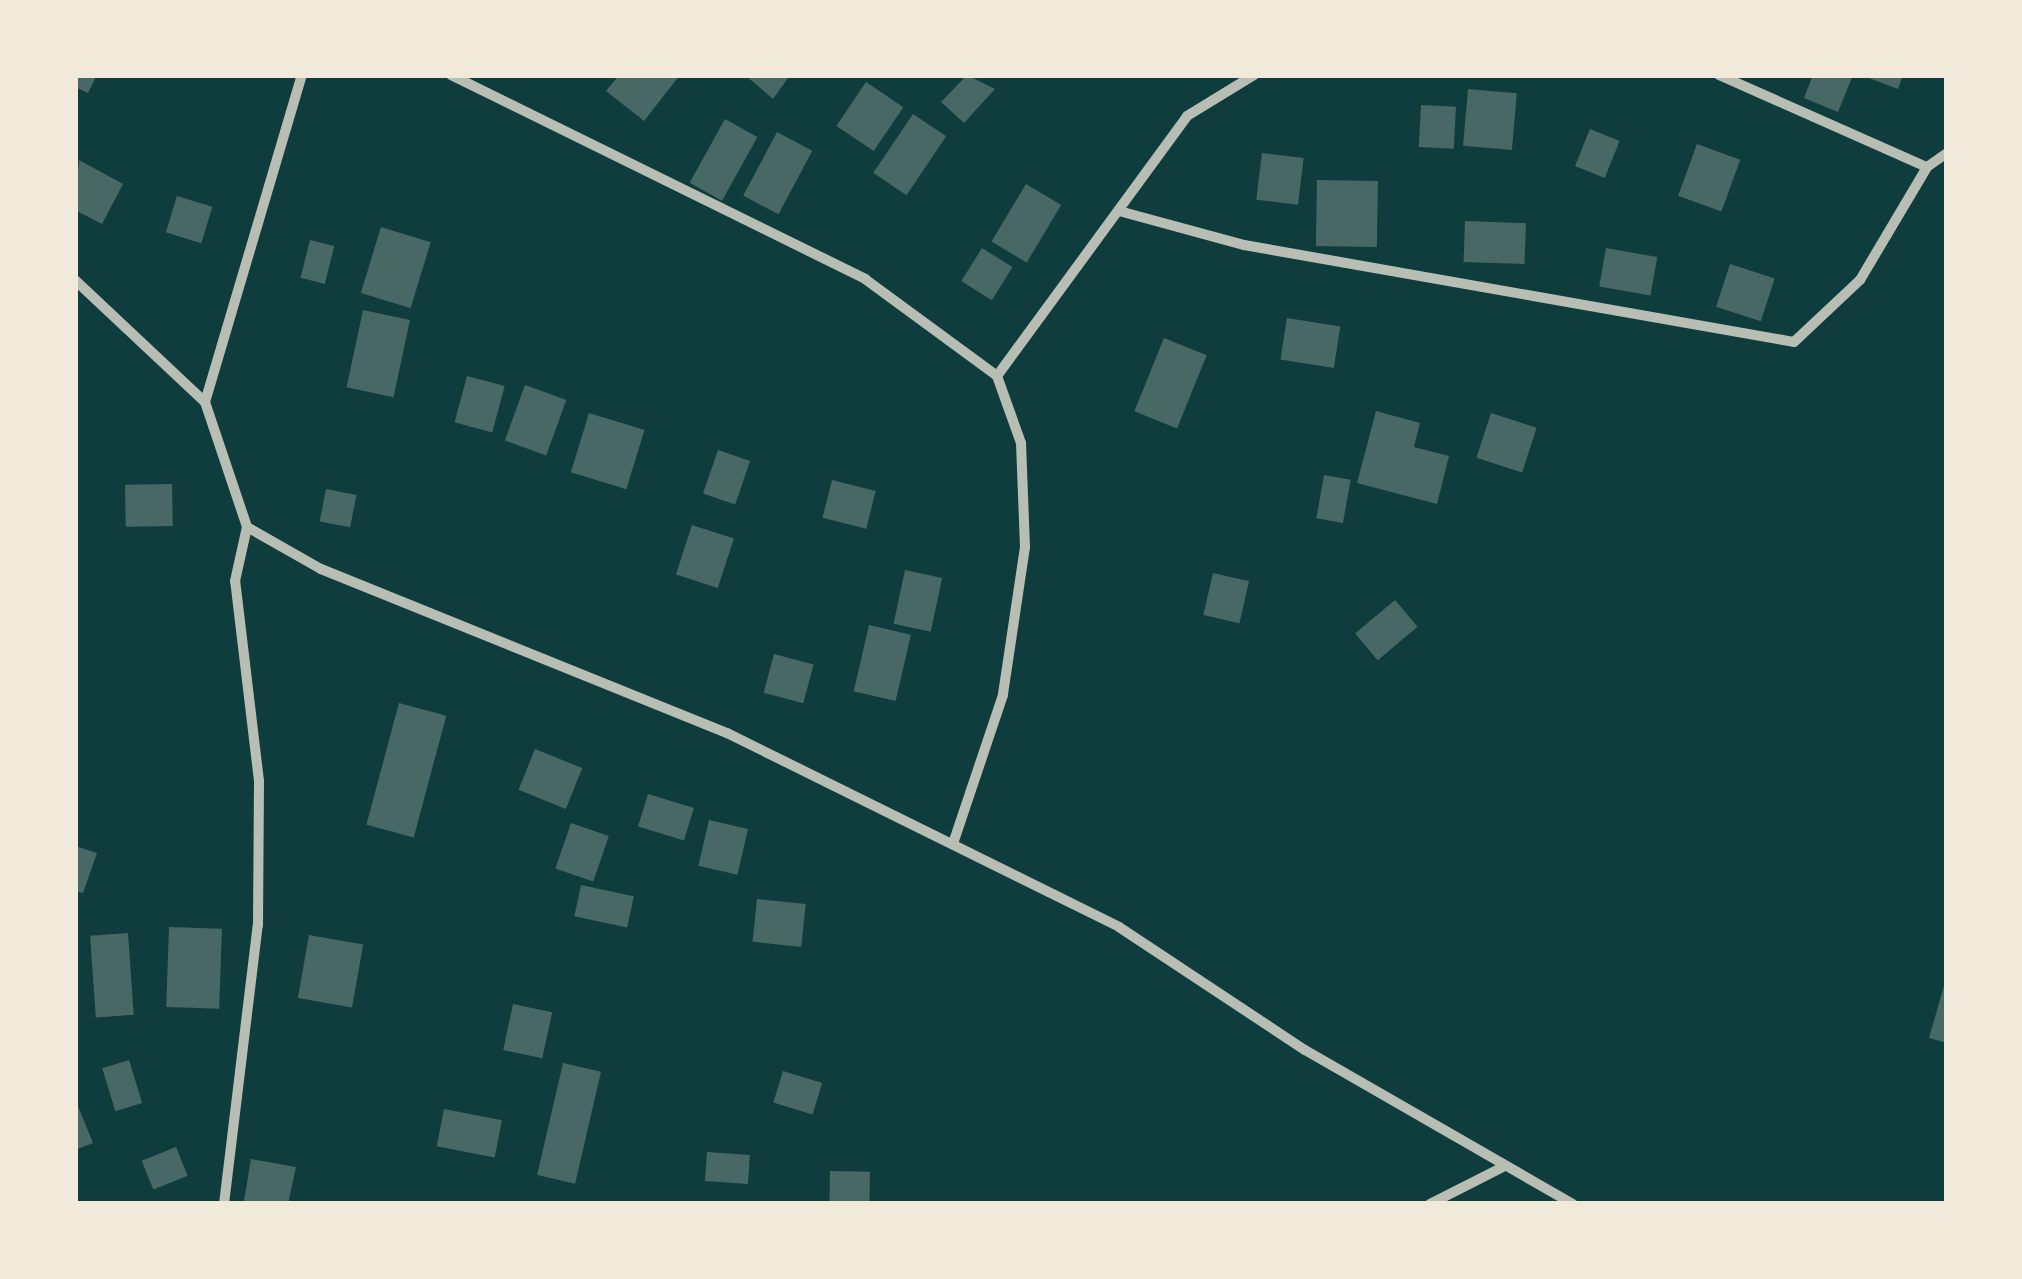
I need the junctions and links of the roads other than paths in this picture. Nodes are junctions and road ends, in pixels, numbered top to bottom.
1 (302, 75) edge
2 (1254, 75) edge
3 (1718, 75) edge
4 (453, 76) edge
5 (1947, 153) edge
6 (1927, 167) junction
7 (1119, 211) junction
8 (75, 280) edge
9 (997, 376) junction
10 (205, 402) junction
11 (247, 527) junction
12 (954, 844) junction
13 (1504, 1168) junction
14 (224, 1204) edge
15 (1430, 1204) edge
16 (1573, 1204) edge

1 - 10 street
2 - 7 street
3 - 6 street
4 - 9 street
5 - 6 street
6 - 7 street
7 - 9 street
8 - 10 street
9 - 12 street
10 - 11 street
11 - 12 street
11 - 14 street
12 - 13 street
13 - 15 street
13 - 16 street

